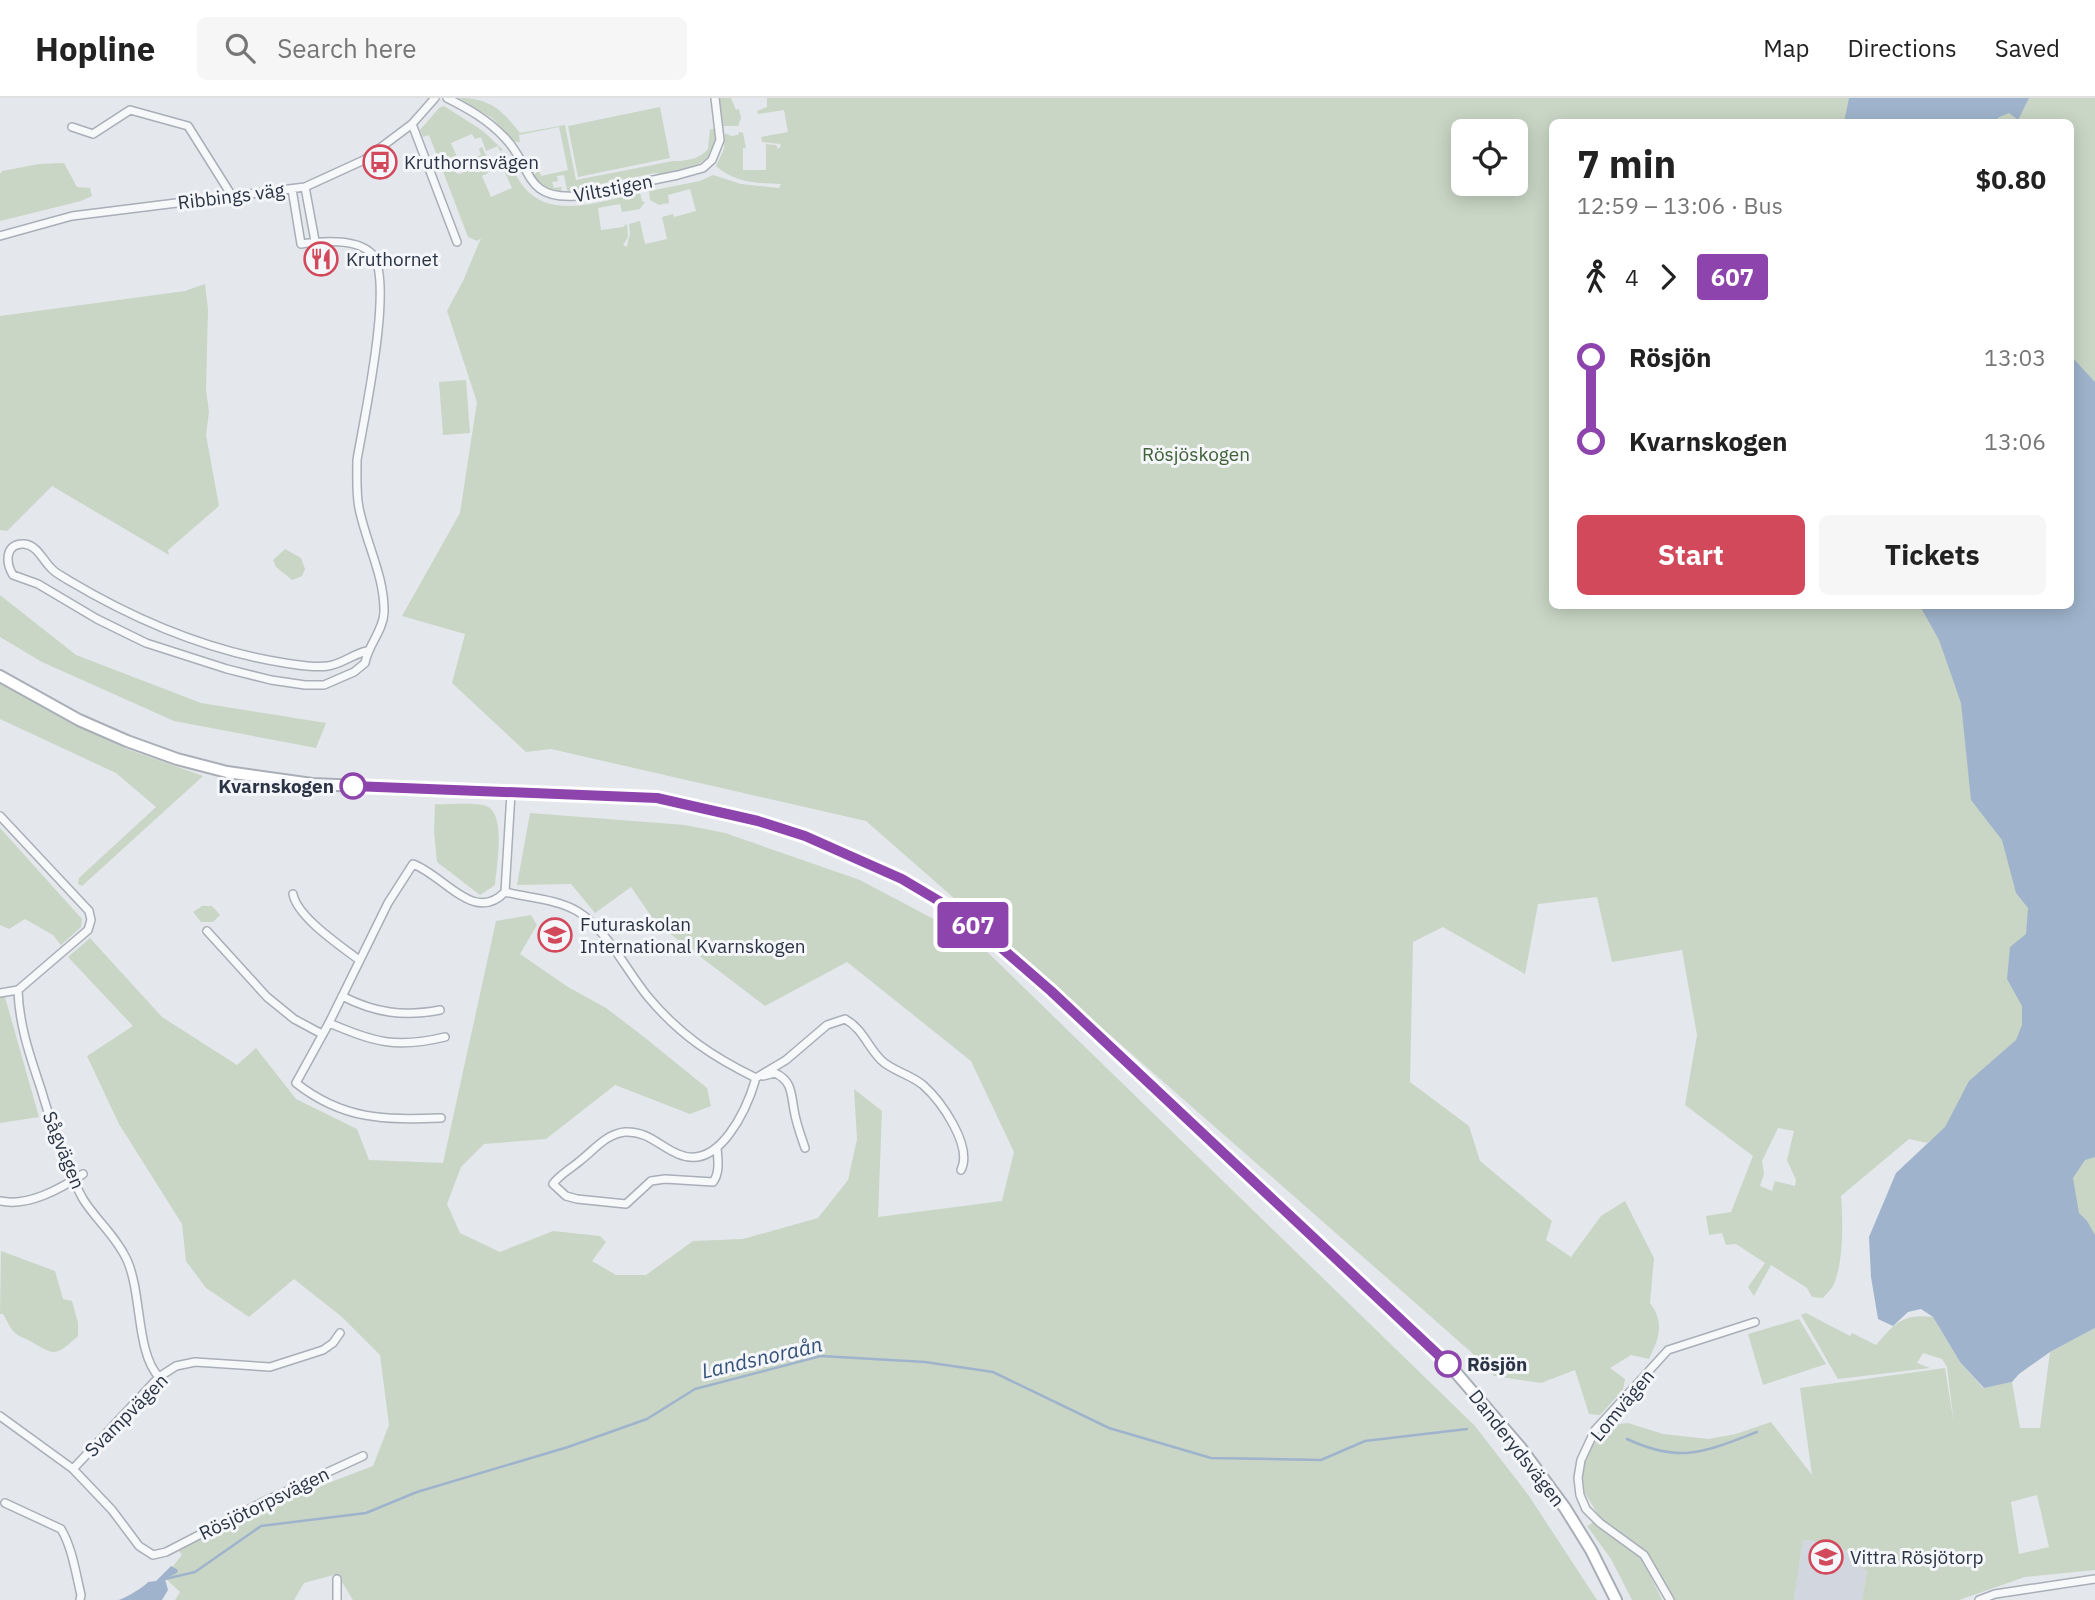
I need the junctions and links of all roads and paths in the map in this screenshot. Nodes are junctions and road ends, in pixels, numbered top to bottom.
1 (435, 98) edge
2 (447, 98) edge
3 (715, 98) edge
4 (412, 124) junction
5 (72, 127) dead end
6 (304, 187) junction
7 (292, 189) junction
8 (232, 196) junction
9 (0, 236) edge
10 (315, 241) junction
11 (457, 242) dead end
12 (367, 651) junction
13 (0, 676) edge
14 (511, 793) junction
15 (0, 816) edge
16 (505, 891) junction
17 (293, 894) dead end
18 (206, 931) dead end
19 (359, 960) junction
20 (18, 990) junction
21 (0, 993) edge
22 (342, 996) junction
23 (440, 1010) dead end
24 (329, 1023) junction
25 (322, 1034) junction
26 (445, 1037) dead end
27 (756, 1078) junction
28 (441, 1118) dead end
29 (717, 1148) junction
30 (805, 1148) dead end
31 (961, 1170) dead end
32 (83, 1174) dead end
33 (74, 1180) junction
34 (0, 1201) edge
35 (1755, 1322) dead end
36 (340, 1333) dead end
37 (159, 1377) junction
38 (1, 1418) edge
39 (363, 1456) dead end
40 (73, 1469) junction
41 (5, 1503) dead end
42 (337, 1579) dead end
43 (2095, 1579) edge
44 (80, 1600) edge
45 (337, 1600) edge
46 (1616, 1600) edge
47 (1670, 1600) edge
48 (1979, 1600) edge

1 - 4 street, Ribbings väg
2 - 3 street, Viltstigen
4 - 6 street, Ribbings väg
4 - 11 street
5 - 8 street
6 - 7 street, Ribbings väg
6 - 10 street
7 - 8 street, Ribbings väg
7 - 10 street
8 - 9 street, Ribbings väg
10 - 12 street
12 - 12 street
13 - 14 main road, Danderydsvägen
14 - 16 street
14 - 46 main road, Danderydsvägen
15 - 20 street
16 - 19 street
16 - 27 street
17 - 19 street
18 - 25 street
19 - 22 street
20 - 21 street
20 - 33 street, Sågvägen
22 - 23 street
22 - 24 street
24 - 25 street
24 - 26 street
25 - 28 street
27 - 29 street
27 - 30 street
27 - 31 street
29 - 29 street
32 - 33 street
33 - 34 street
33 - 37 street, Sågvägen
35 - 47 street, Lomvägen
36 - 37 street, Svampvägen
37 - 40 street, Svampvägen
38 - 40 street
39 - 40 street, Rösjötorpsvägen
41 - 44 street
42 - 45 street
43 - 48 street

